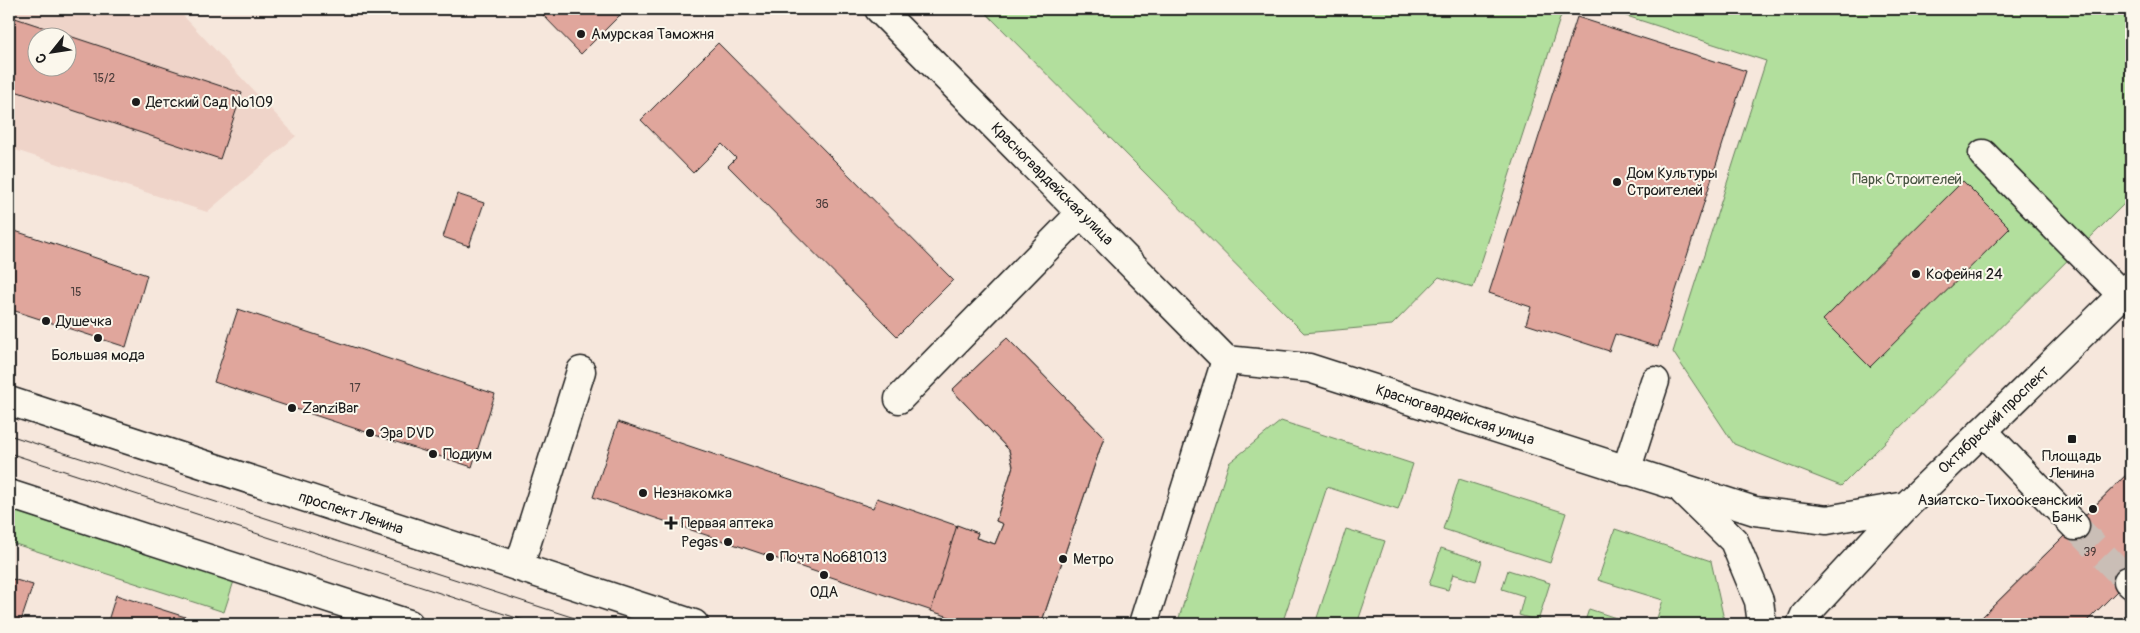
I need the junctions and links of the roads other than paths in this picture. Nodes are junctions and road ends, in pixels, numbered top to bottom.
1 (879, 9) edge
2 (1983, 154) dead end
3 (1081, 213) junction
4 (2127, 290) edge
5 (1226, 360) junction
6 (581, 371) dead end
7 (1656, 380) dead end
8 (899, 399) dead end
9 (9, 401) edge
10 (1983, 431) junction
11 (1626, 471) junction
12 (1679, 488) junction
13 (9, 494) edge
14 (1906, 506) junction
15 (2074, 526) tunnel mouth
16 (519, 567) junction
17 (409, 624) edge
18 (694, 624) edge
19 (1143, 624) edge
20 (1762, 624) edge
21 (1801, 624) edge

1 - 3 main road, Красногвардейская улица
2 - 4 main road
3 - 5 main road, Красногвардейская улица
3 - 8 main road
4 - 10 main road, Октябрьский проспект
5 - 11 main road, Красногвардейская улица
5 - 19 main road
6 - 16 main road
7 - 11 main road
9 - 16 main road, проспект Ленина
10 - 14 main road, Октябрьский проспект
10 - 15 main road
11 - 12 main road, Красногвардейская улица
12 - 14 main road, Красногвардейская улица
12 - 20 main road, Красногвардейская улица
13 - 17 main road
14 - 21 main road, Октябрьский проспект
16 - 18 main road, проспект Ленина

